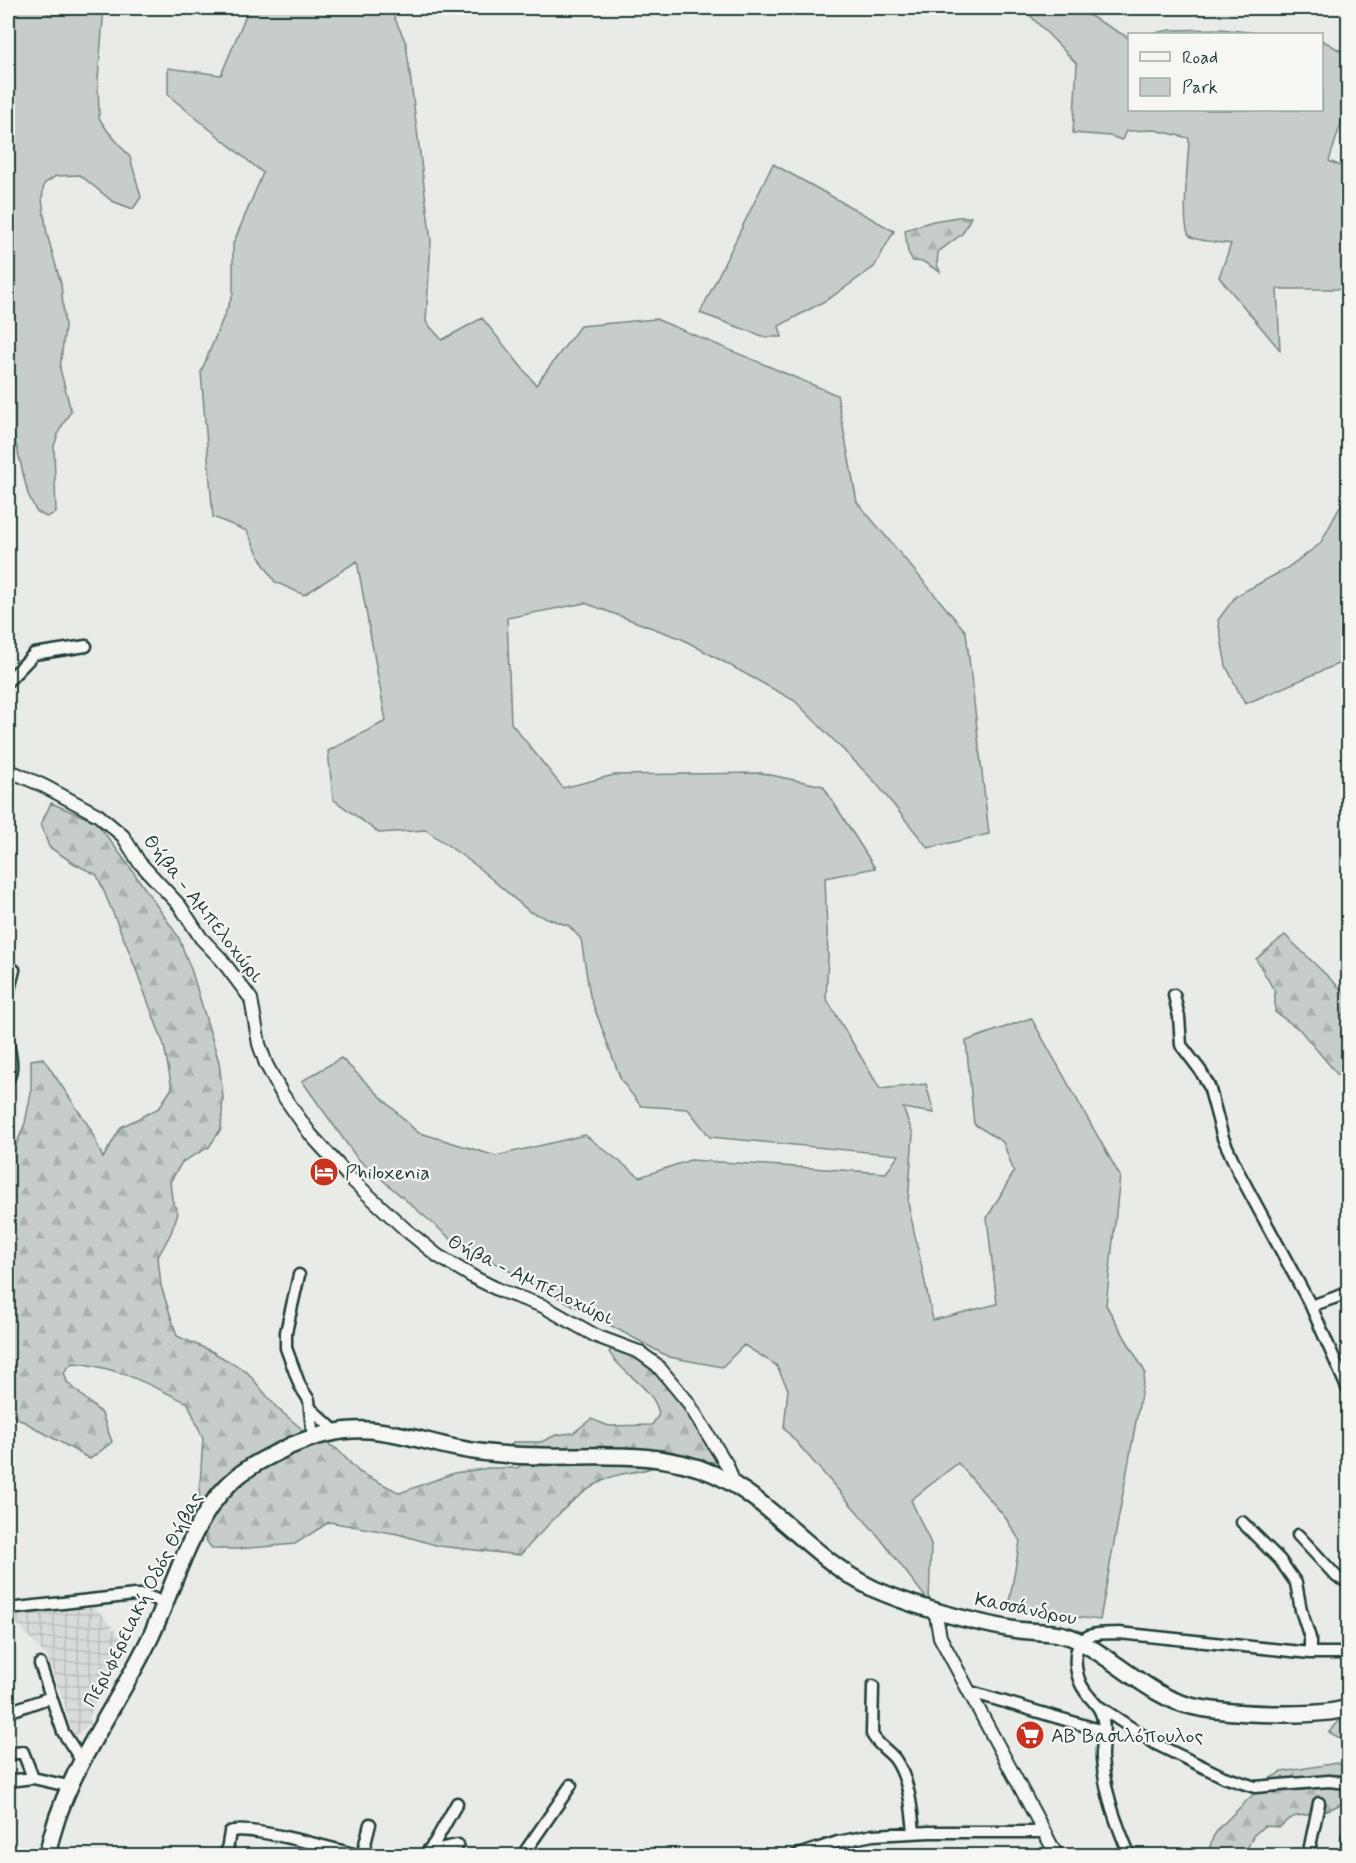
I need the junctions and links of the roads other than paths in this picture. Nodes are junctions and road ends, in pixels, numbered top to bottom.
1 (86, 646) dead end
2 (8, 681) edge
3 (8, 770) edge
4 (8, 967) edge
5 (8, 993) edge
6 (1174, 995) dead end
7 (8, 1043) edge
8 (8, 1079) edge
9 (299, 1275) dead end
10 (1348, 1293) edge
11 (1311, 1306) junction
12 (1348, 1389) edge
13 (311, 1409) junction
14 (334, 1431) junction
15 (313, 1438) junction
16 (735, 1484) junction
17 (1242, 1522) dead end
18 (1298, 1535) dead end
19 (1348, 1582) edge
20 (165, 1603) junction
21 (8, 1609) edge
22 (935, 1610) junction
23 (1087, 1638) junction
24 (1310, 1653) junction
25 (1348, 1653) edge
26 (40, 1664) dead end
27 (873, 1686) dead end
28 (971, 1692) junction
29 (51, 1697) junction
30 (1098, 1706) junction
31 (1348, 1707) edge
32 (8, 1712) edge
33 (1103, 1731) junction
34 (8, 1754) edge
35 (81, 1760) junction
36 (33, 1778) junction
37 (8, 1781) edge
38 (1348, 1783) edge
39 (571, 1785) dead end
40 (68, 1786) junction
41 (457, 1803) dead end
42 (1319, 1803) dead end
43 (370, 1824) dead end
44 (1044, 1832) junction
45 (914, 1833) junction
46 (1348, 1836) edge
47 (459, 1845) dead end
48 (1347, 1852) edge
49 (426, 1853) edge
50 (47, 1856) edge
51 (226, 1856) edge
52 (362, 1856) edge
53 (522, 1856) edge
54 (795, 1856) edge
55 (1057, 1856) edge
56 (1130, 1856) edge
57 (1308, 1856) edge

1 - 2 street
3 - 16 street, Θήβα - Αμπελοχώρι
4 - 5 street
6 - 11 street
7 - 8 street
9 - 13 street
10 - 11 street
11 - 12 street
13 - 14 street
13 - 15 street
14 - 15 main road, Περιφερειακή Οδός Θήβας
14 - 16 main road, Περιφερειακή Οδός Θήβας
15 - 20 main road, Περιφερειακή Οδός Θήβας
16 - 22 main road, Κασσάνδρου
17 - 24 street
18 - 19 street
20 - 21 street
20 - 35 main road, Περιφερειακή Οδός Θήβας
22 - 23 main road, Κασσάνδρου
22 - 28 street
23 - 24 street, Κασσάνδρου
23 - 30 street
23 - 31 main road
24 - 25 street, Κασσάνδρου
26 - 29 street
27 - 45 street
28 - 33 street
28 - 44 street
29 - 32 street
29 - 35 street
30 - 33 street
30 - 38 street
33 - 56 street
34 - 36 street
35 - 40 main road, Περιφερειακή Οδός Θήβας
36 - 37 street
36 - 40 street
39 - 53 street
40 - 50 main road, Περιφερειακή Οδός Θήβας
41 - 49 street
42 - 57 street
43 - 52 street
44 - 45 street
44 - 55 street
45 - 54 street
46 - 48 street
47 - 49 street
51 - 52 street

